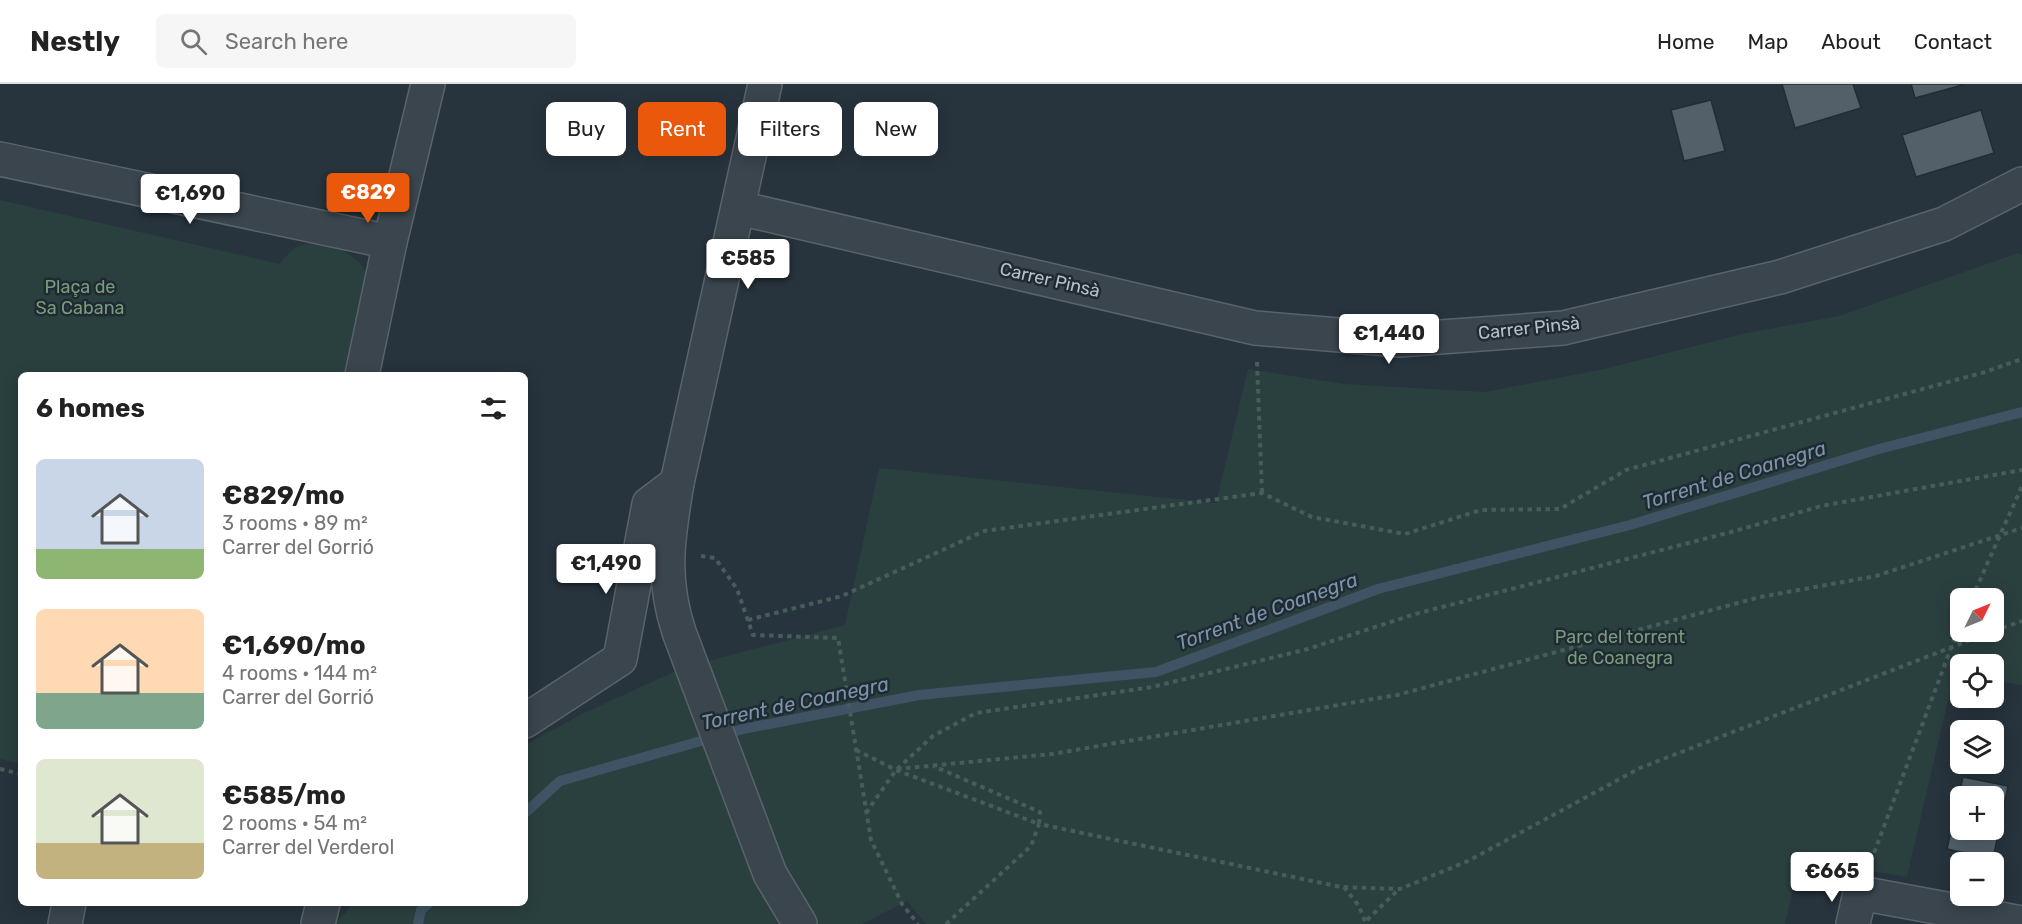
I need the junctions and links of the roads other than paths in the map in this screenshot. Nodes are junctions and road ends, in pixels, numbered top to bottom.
1 (428, 84) edge
2 (765, 84) edge
3 (0, 159) edge
4 (2022, 184) edge
5 (739, 208) junction
6 (390, 242) junction
7 (363, 372) edge
8 (677, 483) junction
9 (528, 719) edge
10 (68, 906) edge
11 (322, 906) edge
12 (2022, 923) edge
13 (65, 924) edge
14 (318, 924) edge
15 (800, 924) edge
16 (1853, 924) edge

1 - 6 street
2 - 5 street
3 - 6 street
4 - 5 street, Carrer Pinsà
5 - 8 street
6 - 7 street
8 - 9 street
8 - 15 street
10 - 13 street
11 - 14 street
12 - 16 street

